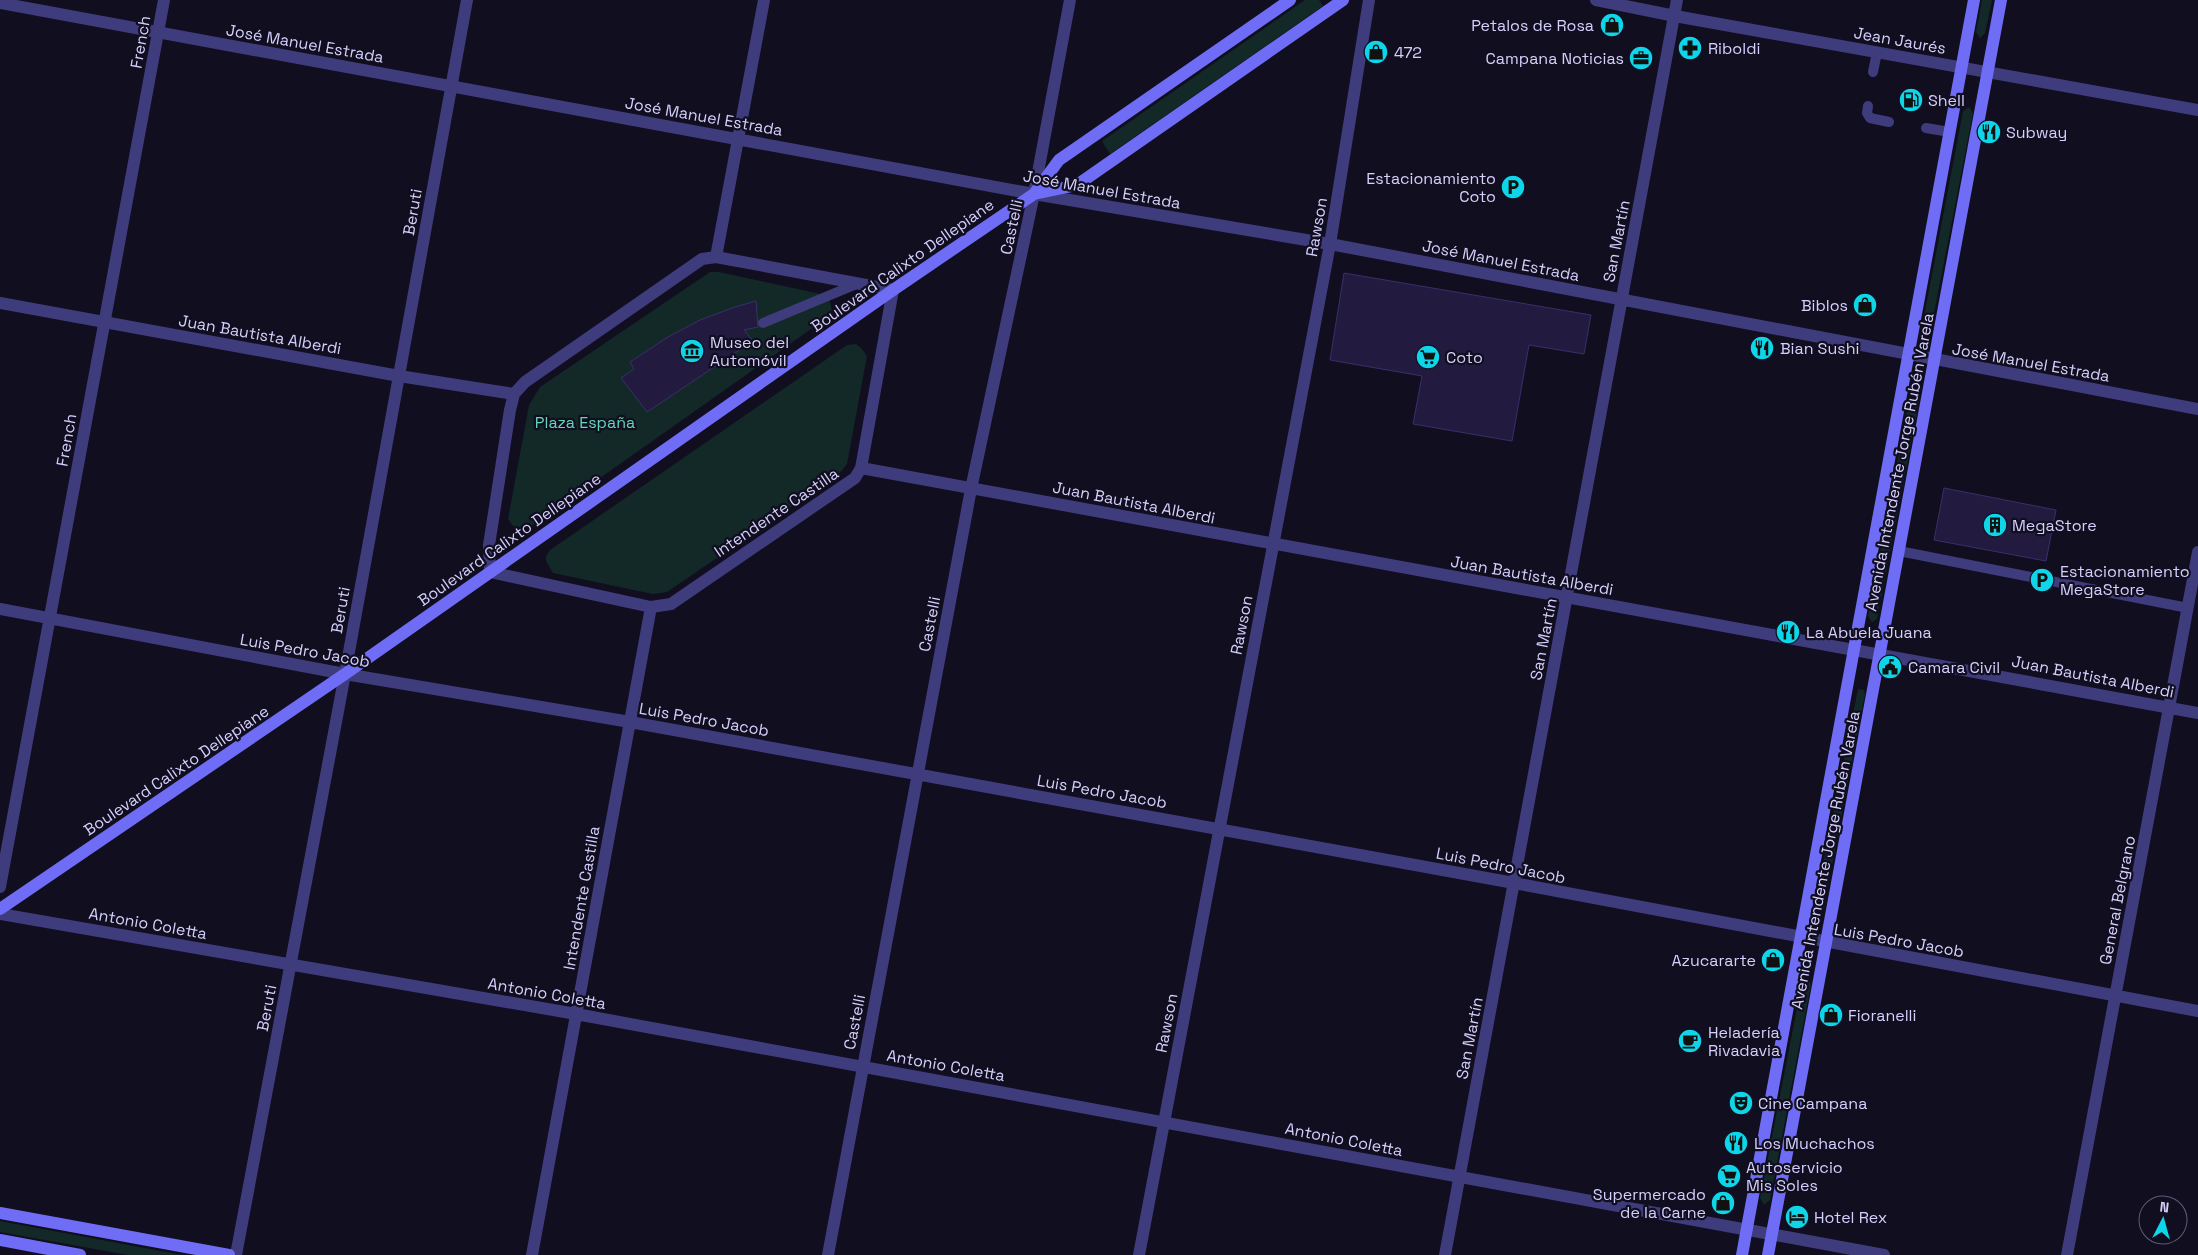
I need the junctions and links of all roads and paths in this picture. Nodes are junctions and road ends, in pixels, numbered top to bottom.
1 (164, 0) edge
2 (467, 0) edge
3 (764, 0) edge
4 (1070, 0) edge
5 (1290, 0) edge
6 (1343, 0) edge
7 (1369, 0) edge
8 (1596, 0) edge
9 (1678, 0) edge
10 (1974, 0) edge
11 (2002, 0) edge
12 (0, 3) edge
13 (1675, 16) junction
14 (158, 32) junction
15 (1877, 52) junction
16 (1962, 67) junction
17 (1874, 72) dead end
18 (1988, 72) junction
19 (451, 86) junction
20 (1868, 106) dead end
21 (2198, 110) edge
22 (1889, 122) dead end
23 (1926, 128) dead end
24 (1950, 132) junction
25 (738, 139) junction
26 (1034, 194) junction
27 (1330, 244) junction
28 (716, 257) junction
29 (859, 283) junction
30 (894, 290) junction
31 (1622, 299) junction
32 (0, 303) edge
33 (104, 322) junction
34 (763, 323) dead end
35 (1909, 355) junction
36 (1935, 360) junction
37 (399, 376) junction
38 (514, 394) junction
39 (2198, 409) edge
40 (861, 468) junction
41 (971, 489) junction
42 (1273, 545) junction
43 (1899, 551) junction
44 (2198, 552) edge
45 (490, 572) junction
46 (1567, 598) junction
47 (650, 606) junction
48 (2188, 608) junction
49 (0, 609) edge
50 (49, 618) junction
51 (1854, 648) junction
52 (1880, 653) junction
53 (345, 674) junction
54 (2169, 707) junction
55 (2198, 713) edge
56 (630, 722) junction
57 (917, 774) junction
58 (1220, 829) junction
59 (1514, 883) junction
60 (0, 887) edge
61 (0, 909) edge
62 (0, 914) edge
63 (1800, 938) junction
64 (1826, 943) junction
65 (290, 964) junction
66 (2115, 996) junction
67 (2198, 1011) edge
68 (576, 1014) junction
69 (863, 1066) junction
70 (1164, 1121) junction
71 (1459, 1178) junction
72 (0, 1213) edge
73 (1746, 1229) junction
74 (1772, 1234) junction
75 (0, 1240) edge
76 (80, 1255) edge
77 (228, 1255) edge
78 (236, 1255) edge
79 (532, 1255) edge
80 (828, 1255) edge
81 (1139, 1255) edge
82 (1445, 1255) edge
83 (1742, 1255) edge
84 (1768, 1255) edge
85 (1884, 1255) edge
86 (2067, 1255) edge

1 - 14 street, French
2 - 19 street, Beruti
3 - 25 street
4 - 26 street, Castelli
5 - 26 main road, Boulevard Calixto Dellepiane
6 - 26 main road, Boulevard Calixto Dellepiane
7 - 27 street, Rawson
8 - 13 street, Jean Jaurés
9 - 13 street, San Martín
10 - 16 main road, Avenida Intendente Jorge Rubén Varela
11 - 18 main road, Avenida Intendente Jorge Rubén Varela
12 - 14 street, José Manuel Estrada
13 - 15 street, Jean Jaurés
13 - 31 street, San Martín
14 - 19 street, José Manuel Estrada
14 - 33 street, French
15 - 16 street, Jean Jaurés
15 - 17 lane
16 - 18 street, Jean Jaurés
16 - 24 main road, Avenida Intendente Jorge Rubén Varela
18 - 21 street, Jean Jaurés
18 - 36 main road, Avenida Intendente Jorge Rubén Varela
19 - 25 street, José Manuel Estrada
19 - 37 street, Beruti
20 - 22 lane
23 - 24 lane
24 - 35 main road, Avenida Intendente Jorge Rubén Varela
25 - 26 street, José Manuel Estrada
25 - 28 street
26 - 27 street, José Manuel Estrada
26 - 30 main road, Boulevard Calixto Dellepiane
26 - 41 street, Castelli
27 - 31 street, José Manuel Estrada
27 - 42 street, Rawson
28 - 29 street
28 - 38 street
29 - 30 street
29 - 34 lane
30 - 40 street, Intendente Castilla
30 - 45 main road, Boulevard Calixto Dellepiane
31 - 35 street, José Manuel Estrada
31 - 46 street, San Martín
32 - 33 street, Juan Bautista Alberdi
33 - 37 street, Juan Bautista Alberdi
33 - 50 street, French
35 - 36 street, José Manuel Estrada
35 - 51 main road, Avenida Intendente Jorge Rubén Varela
36 - 39 street, José Manuel Estrada
36 - 43 main road, Avenida Intendente Jorge Rubén Varela
37 - 38 street, Juan Bautista Alberdi
37 - 53 street, Beruti
38 - 45 street
40 - 41 street, Juan Bautista Alberdi
40 - 47 street, Intendente Castilla
41 - 42 street, Juan Bautista Alberdi
41 - 57 street, Castelli
42 - 46 street, Juan Bautista Alberdi
42 - 58 street, Rawson
43 - 48 lane
43 - 52 main road, Avenida Intendente Jorge Rubén Varela
44 - 48 street, General Belgrano
45 - 47 street, Intendente Castilla
45 - 53 main road, Boulevard Calixto Dellepiane
46 - 51 street, Juan Bautista Alberdi
46 - 59 street, San Martín
47 - 56 street, Intendente Castilla
48 - 54 street, General Belgrano
49 - 50 street, Luis Pedro Jacob
50 - 53 street, Luis Pedro Jacob
50 - 60 street, French
51 - 52 street, Juan Bautista Alberdi
51 - 63 main road, Avenida Intendente Jorge Rubén Varela
52 - 54 street, Juan Bautista Alberdi
52 - 64 main road, Avenida Intendente Jorge Rubén Varela
53 - 56 street, Luis Pedro Jacob
53 - 61 main road, Boulevard Calixto Dellepiane
53 - 65 street, Beruti
54 - 55 street, Juan Bautista Alberdi
54 - 66 street, General Belgrano
56 - 57 street, Luis Pedro Jacob
56 - 68 street, Intendente Castilla
57 - 58 street, Luis Pedro Jacob
57 - 69 street, Castelli
58 - 59 street, Luis Pedro Jacob
58 - 70 street, Rawson
59 - 63 street, Luis Pedro Jacob
59 - 71 street, San Martín
62 - 65 street, Antonio Coletta
63 - 64 street, Luis Pedro Jacob
63 - 73 main road, Avenida Intendente Jorge Rubén Varela
64 - 66 street, Luis Pedro Jacob
64 - 74 main road, Avenida Intendente Jorge Rubén Varela
65 - 68 street, Antonio Coletta
65 - 78 street, Beruti
66 - 67 street, Luis Pedro Jacob
66 - 86 street, General Belgrano
68 - 69 street, Antonio Coletta
68 - 79 street, Intendente Castilla
69 - 70 street, Antonio Coletta
69 - 80 street, Castelli
70 - 71 street, Antonio Coletta
70 - 81 street, Rawson
71 - 73 street, Antonio Coletta
71 - 82 street, San Martín
72 - 77 main road
73 - 74 street, Antonio Coletta
73 - 83 main road, Avenida Intendente Jorge Rubén Varela
74 - 84 main road, Avenida Intendente Jorge Rubén Varela
74 - 85 street, Antonio Coletta
75 - 76 main road

